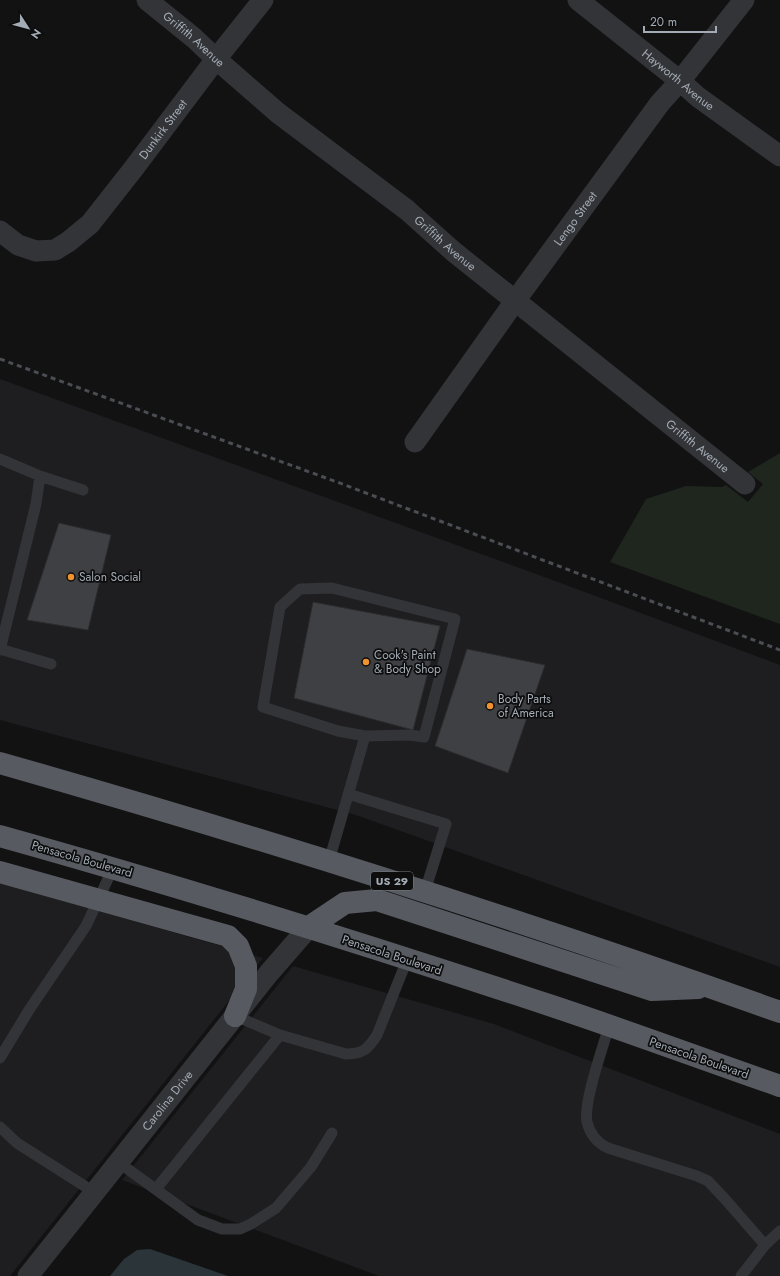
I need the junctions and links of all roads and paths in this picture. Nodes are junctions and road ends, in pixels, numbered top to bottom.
1 (147, 0) edge
2 (263, 0) edge
3 (578, 0) edge
4 (744, 0) edge
5 (216, 59) junction
6 (680, 81) junction
7 (780, 156) edge
8 (0, 231) edge
9 (515, 301) junction
10 (415, 442) dead end
11 (0, 459) edge
12 (40, 476) junction
13 (745, 484) dead end
14 (83, 490) dead end
15 (0, 650) edge
16 (51, 664) dead end
17 (365, 736) junction
18 (0, 763) edge
19 (348, 794) junction
20 (0, 836) edge
21 (329, 861) junction
22 (113, 868) junction
23 (0, 872) edge
24 (426, 891) junction
25 (98, 900) junction
26 (309, 927) junction
27 (407, 960) junction
28 (713, 988) junction
29 (780, 1012) edge
30 (235, 1016) junction
31 (608, 1026) junction
32 (280, 1035) junction
33 (0, 1058) edge
34 (780, 1086) edge
35 (0, 1127) edge
36 (332, 1133) dead end
37 (118, 1162) junction
38 (156, 1190) junction
39 (94, 1192) junction
40 (780, 1231) edge
41 (765, 1245) junction
42 (28, 1276) edge
43 (741, 1276) edge

1 - 5 street, Griffith Avenue
2 - 5 street, Dunkirk Street
3 - 6 street, Hayworth Avenue
4 - 6 street, Lengo Street
5 - 8 street, Dunkirk Street
5 - 9 street, Griffith Avenue
6 - 7 street, Hayworth Avenue
6 - 9 street, Lengo Street
9 - 10 street, Lengo Street
9 - 13 street, Griffith Avenue
11 - 12 lane
12 - 14 lane
12 - 15 lane
15 - 16 lane
17 - 17 lane
17 - 19 lane
18 - 21 highway, US 29
19 - 21 lane
19 - 24 lane
20 - 22 highway, Pensacola Boulevard
21 - 24 highway, US 29
22 - 25 lane
22 - 26 highway, Pensacola Boulevard
23 - 25 highway
24 - 28 highway, US 29
25 - 30 highway
25 - 33 lane
26 - 27 highway, Pensacola Boulevard
26 - 28 highway
26 - 30 street, Carolina Drive
27 - 31 highway, Pensacola Boulevard
27 - 32 lane
28 - 29 highway, US 29
30 - 32 lane
30 - 37 street, Carolina Drive
31 - 34 highway, Pensacola Boulevard
31 - 41 lane
32 - 38 lane
35 - 39 lane
36 - 38 lane
37 - 38 lane
37 - 39 street, Carolina Drive
39 - 42 street, Carolina Drive
40 - 41 lane
41 - 43 lane

